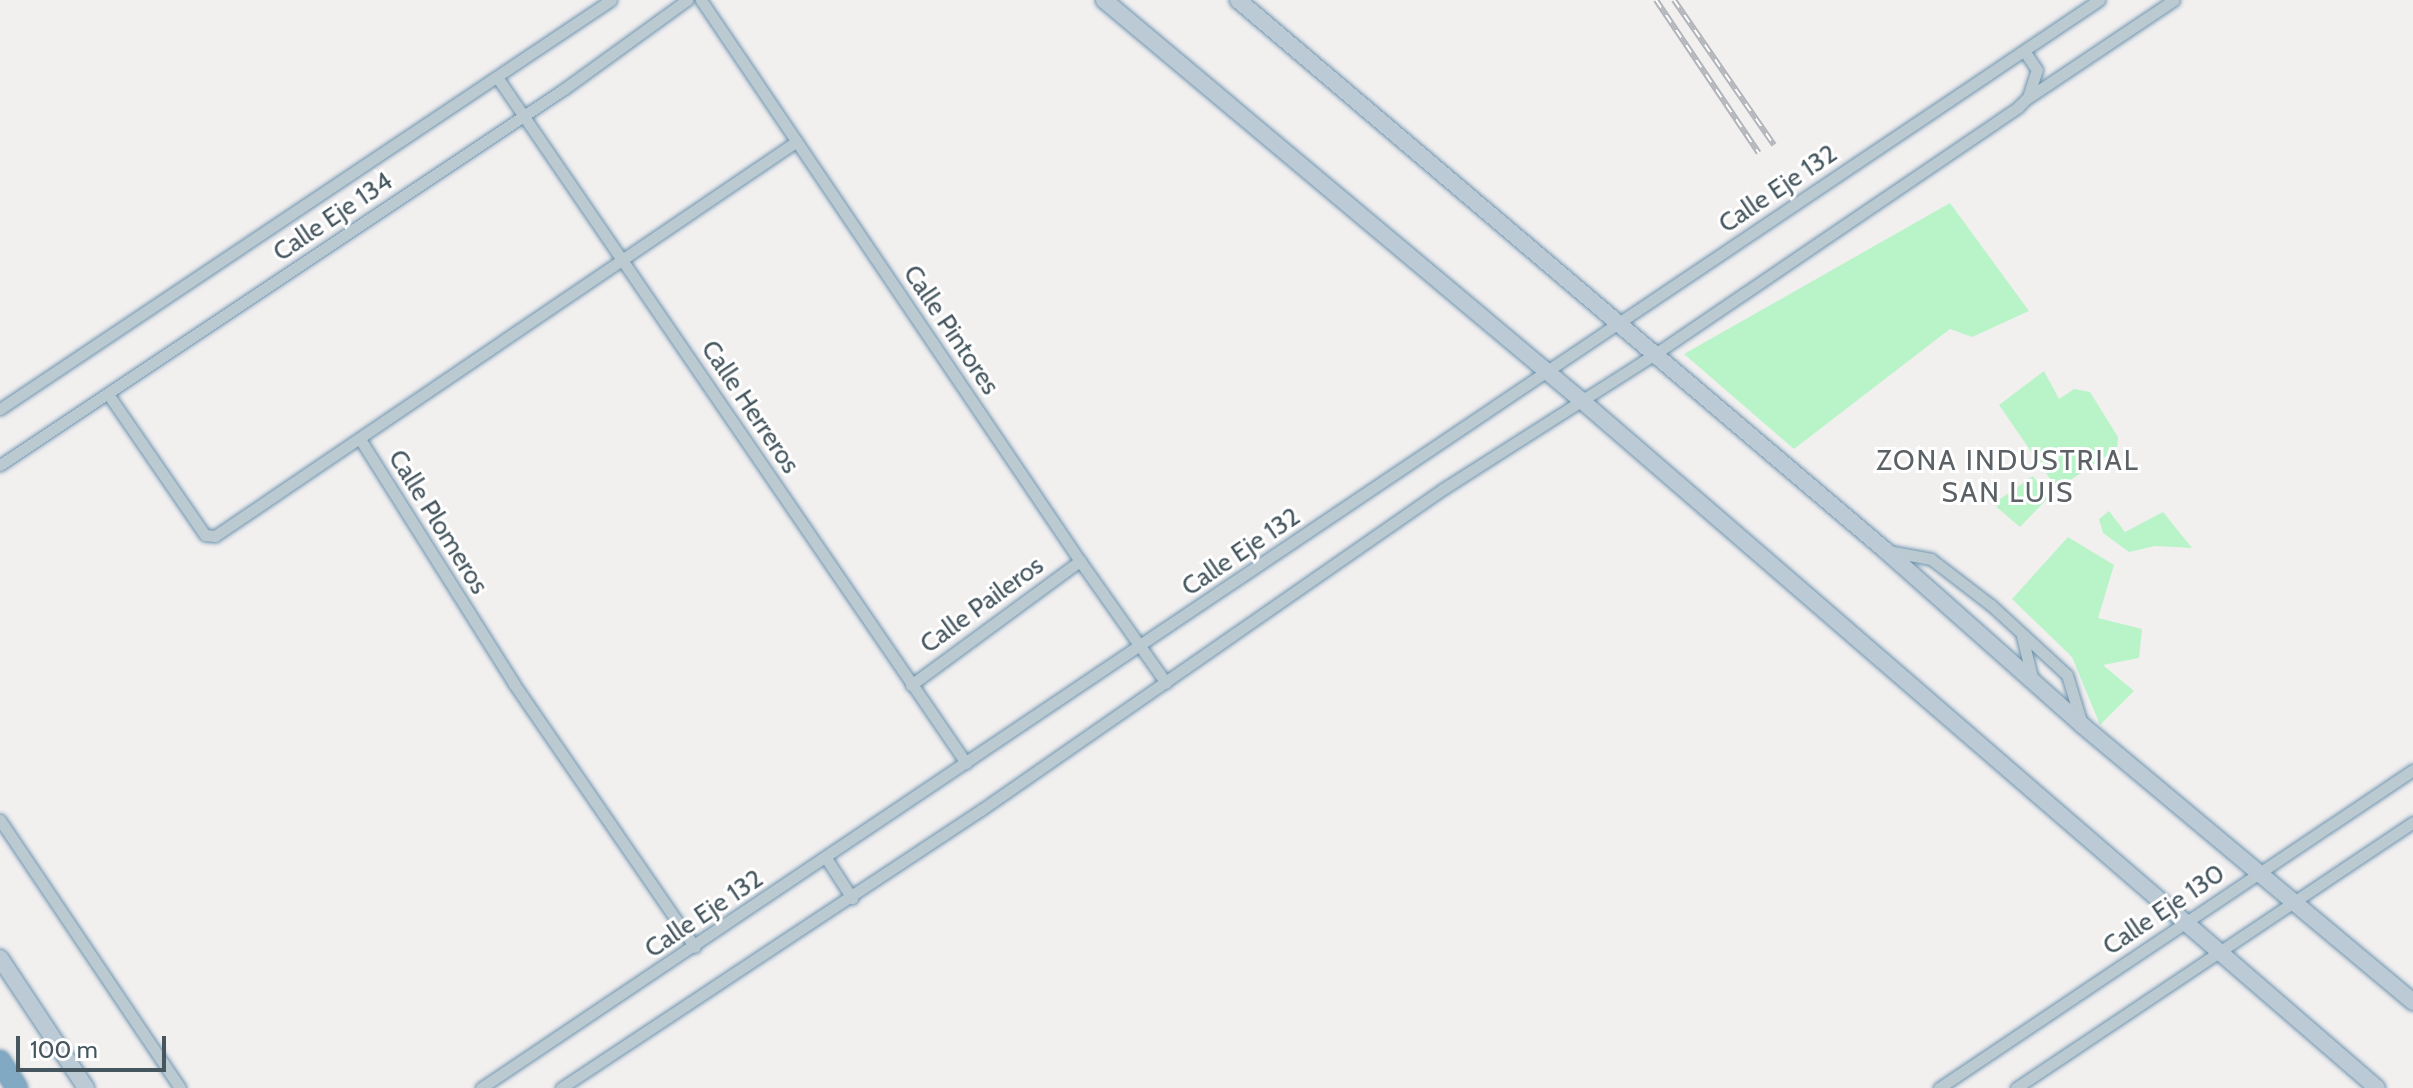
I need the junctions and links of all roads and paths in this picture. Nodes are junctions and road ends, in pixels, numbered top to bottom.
1 (611, 0) edge
2 (687, 0) edge
3 (701, 0) edge
4 (1104, 0) edge
5 (1238, 0) edge
6 (2099, 0) edge
7 (2174, 0) edge
8 (2024, 51) junction
9 (497, 77) junction
10 (2028, 97) junction
11 (524, 115) junction
12 (797, 141) junction
13 (622, 258) junction
14 (1618, 323) junction
15 (1655, 354) junction
16 (1547, 372) junction
17 (108, 394) junction
18 (1581, 400) junction
19 (0, 409) edge
20 (360, 439) junction
21 (0, 465) edge
22 (1885, 550) junction
23 (1080, 561) junction
24 (2021, 634) junction
25 (1140, 647) junction
26 (2033, 682) junction
27 (1166, 683) junction
28 (911, 685) junction
29 (2082, 725) junction
30 (966, 763) junction
31 (2413, 770) edge
32 (0, 820) edge
33 (2413, 822) edge
34 (826, 858) junction
35 (2259, 873) junction
36 (852, 898) junction
37 (2294, 902) junction
38 (2183, 923) junction
39 (695, 947) junction
40 (2217, 951) junction
41 (0, 958) edge
42 (2413, 1002) edge
43 (0, 1061) edge
44 (17, 1088) edge
45 (86, 1088) edge
46 (180, 1088) edge
47 (481, 1088) edge
48 (561, 1088) edge
49 (1939, 1088) edge
50 (2016, 1088) edge
51 (2377, 1088) edge

1 - 9 street, Calle Eje 134
2 - 11 street, Calle Eje 134
3 - 12 street, Calle Pintores
4 - 16 street
5 - 14 street
6 - 8 street, Calle Eje 132
7 - 10 street
8 - 10 street
8 - 14 street, Calle Eje 132
9 - 11 street, Calle Herreros
9 - 19 street, Calle Eje 134
10 - 15 street
11 - 13 street, Calle Herreros
11 - 17 street, Calle Eje 134
12 - 13 street, Calle Plomeros
12 - 23 street, Calle Pintores
13 - 20 street, Calle Plomeros
13 - 28 street, Calle Herreros
14 - 15 street
14 - 16 street, Calle Eje 132
15 - 18 street
15 - 22 street
16 - 18 street
16 - 25 street, Calle Eje 132
17 - 20 street
17 - 21 street, Calle Eje 134
18 - 27 street
18 - 38 street
20 - 39 street, Calle Plomeros
22 - 24 street
22 - 26 street
23 - 25 street, Calle Pintores
23 - 28 street, Calle Paileros
24 - 26 street
24 - 29 street
25 - 27 street, Calle Pintores
25 - 30 street, Calle Eje 132
26 - 29 street
27 - 36 street
28 - 30 street, Calle Herreros
29 - 35 street
30 - 34 street, Calle Eje 132
31 - 35 street, Calle Eje 130
32 - 46 street
33 - 37 street
34 - 36 street
34 - 39 street, Calle Eje 132
35 - 37 street
35 - 38 street, Calle Eje 130
36 - 48 street
37 - 40 street
37 - 42 street
38 - 40 street
38 - 49 street, Calle Eje 130
39 - 47 street, Calle Eje 132
40 - 50 street
40 - 51 street
41 - 45 street
43 - 44 highway

